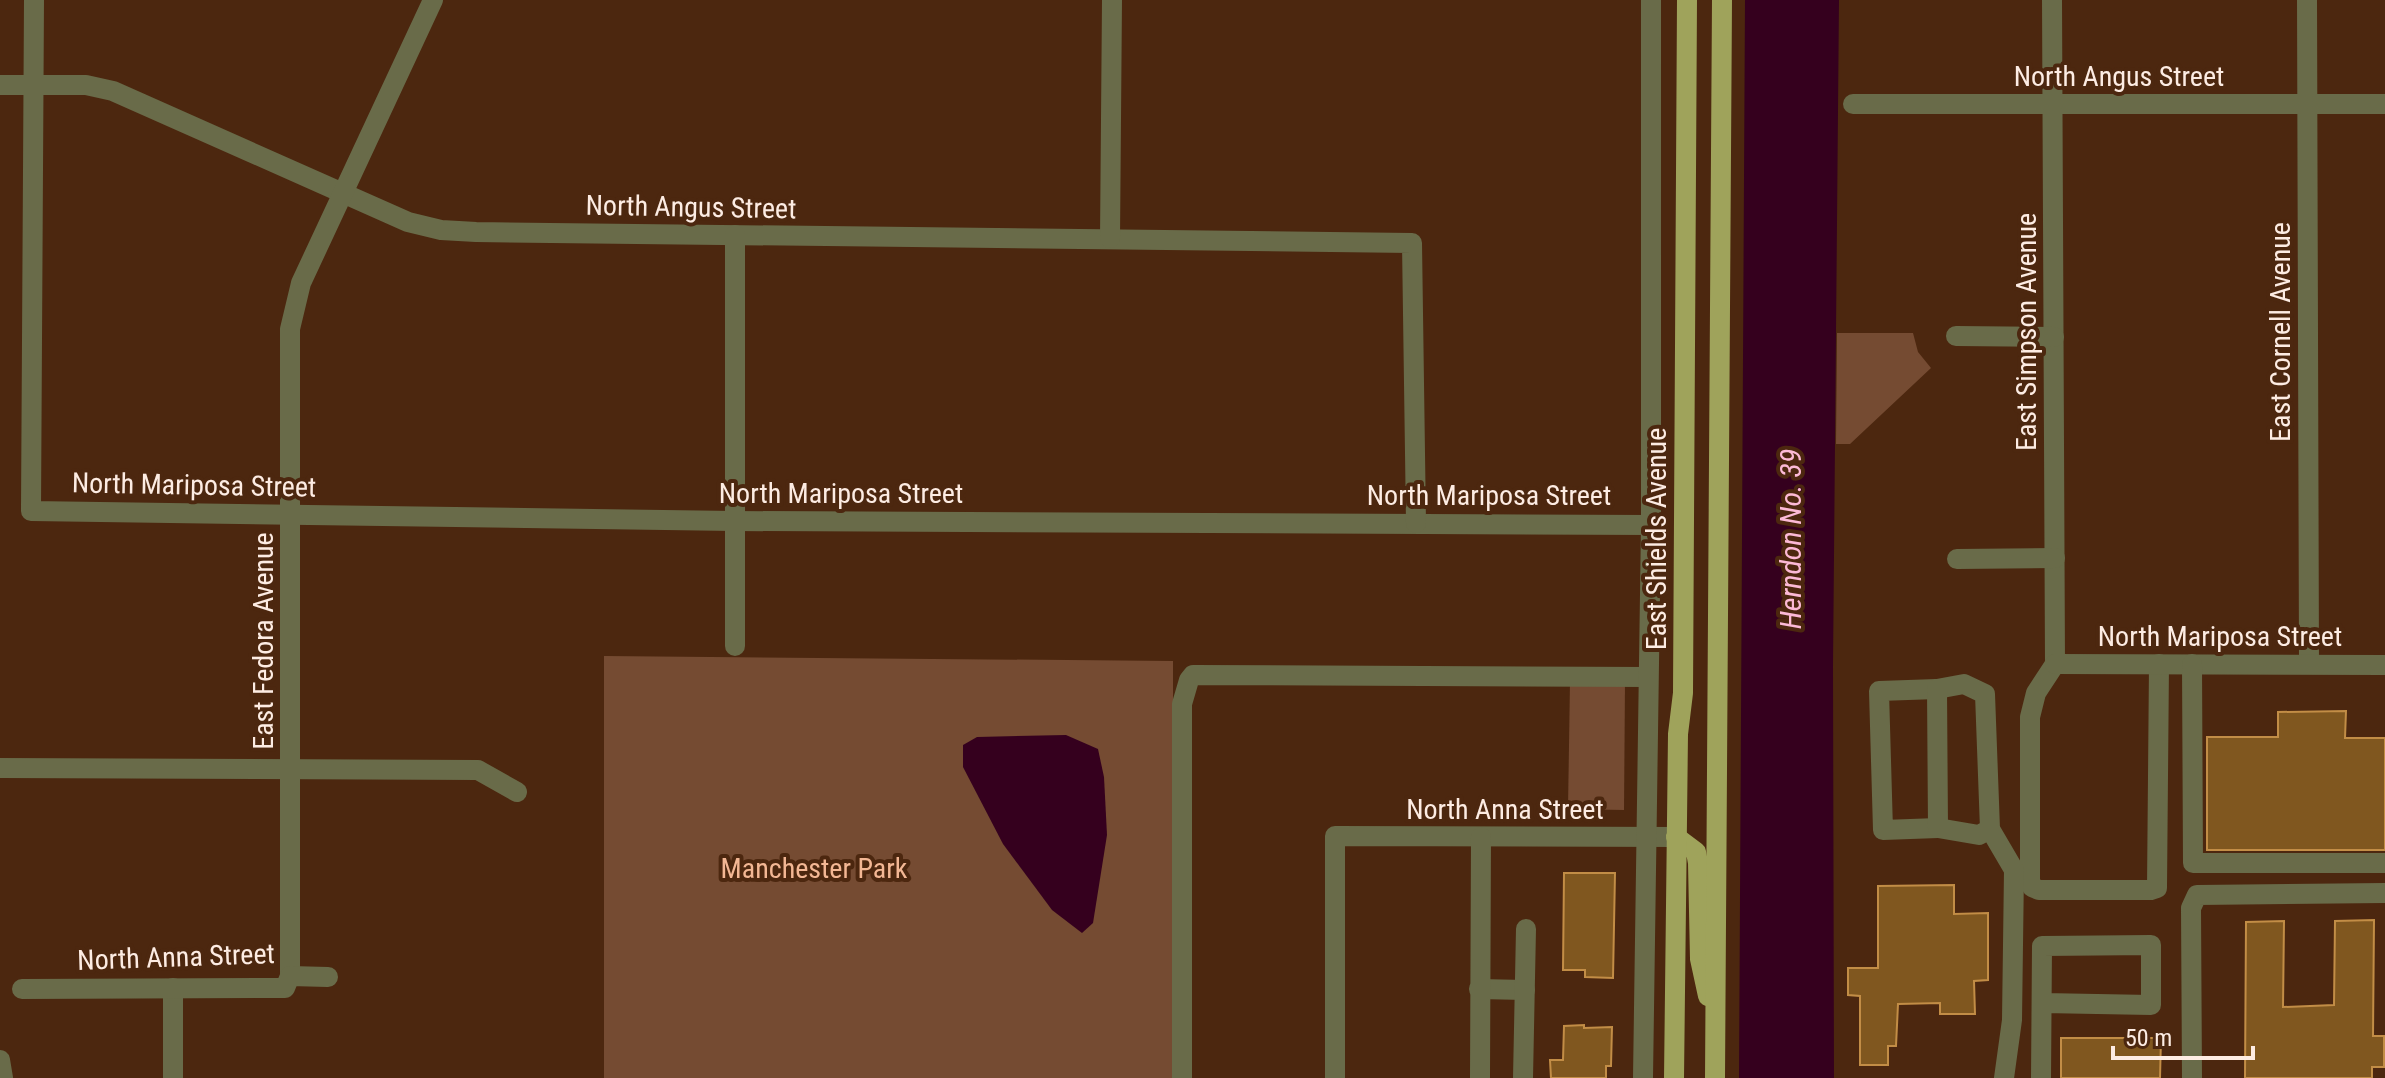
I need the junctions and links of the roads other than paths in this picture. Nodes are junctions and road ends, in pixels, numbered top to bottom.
1 (34, 0) edge
2 (433, 0) edge
3 (1112, 0) edge
4 (1651, 0) edge
5 (1687, 0) edge
6 (1722, 0) edge
7 (2052, 0) edge
8 (2307, 0) edge
9 (0, 85) edge
10 (33, 85) junction
11 (1853, 104) dead end
12 (2053, 104) junction
13 (2308, 104) junction
14 (2385, 104) edge
15 (343, 192) junction
16 (735, 235) junction
17 (1110, 238) junction
18 (1956, 336) dead end
19 (2054, 337) junction
20 (291, 514) junction
21 (734, 521) junction
22 (1416, 523) junction
23 (1651, 525) junction
24 (2055, 558) junction
25 (1957, 559) dead end
26 (735, 646) dead end
27 (2055, 664) junction
28 (2159, 664) junction
29 (2192, 664) junction
30 (2309, 664) junction
31 (2385, 665) edge
32 (1648, 677) junction
33 (1937, 689) junction
34 (0, 768) edge
35 (290, 769) junction
36 (517, 792) dead end
37 (1938, 828) junction
38 (1990, 829) junction
39 (1481, 837) junction
40 (1645, 837) junction
41 (1676, 837) junction
42 (2385, 863) edge
43 (2385, 893) edge
44 (1526, 929) dead end
45 (290, 976) junction
46 (328, 977) dead end
47 (173, 988) junction
48 (22, 989) dead end
49 (1479, 989) junction
50 (1525, 990) junction
51 (2043, 1003) junction
52 (1716, 1031) junction
53 (0, 1060) edge
54 (3, 1078) edge
55 (173, 1078) edge
56 (1182, 1078) edge
57 (1335, 1078) edge
58 (1480, 1078) edge
59 (1523, 1078) edge
60 (1643, 1078) edge
61 (1674, 1078) edge
62 (1715, 1078) edge
63 (2004, 1078) edge
64 (2041, 1078) edge
65 (2192, 1078) edge

1 - 10 street
2 - 15 street, East Fedora Avenue
3 - 17 street
4 - 23 street
5 - 41 main road, East Shields Avenue
6 - 52 main road
7 - 12 street, East Simpson Avenue
8 - 13 street, East Cornell Avenue
9 - 10 street, North Angus Street
10 - 15 street, North Angus Street
10 - 20 street, North Mariposa Street
11 - 12 street, North Angus Street
12 - 13 street, North Angus Street
12 - 19 street, East Simpson Avenue
13 - 14 street, North Angus Street
13 - 30 street, East Cornell Avenue
15 - 16 street, North Angus Street
15 - 20 street, East Fedora Avenue
16 - 17 street, North Angus Street
16 - 21 street
17 - 22 street, North Angus Street
18 - 19 street
19 - 24 street, East Simpson Avenue
20 - 21 street, North Mariposa Street
20 - 35 street, East Fedora Avenue
21 - 22 street, North Mariposa Street
21 - 26 street
22 - 23 street, North Mariposa Street
23 - 32 street
24 - 25 street
24 - 27 street, East Simpson Avenue
27 - 28 street, North Mariposa Street
27 - 28 street
28 - 29 street, North Mariposa Street
29 - 30 street, North Mariposa Street
29 - 42 street
30 - 31 street, North Mariposa Street
32 - 40 street
32 - 56 street
33 - 37 street
33 - 37 street
33 - 38 street
34 - 35 street
35 - 36 street
35 - 45 street, East Fedora Avenue
37 - 38 street
38 - 63 street
39 - 40 street, North Anna Street
39 - 49 street
39 - 57 street, North Anna Street
40 - 41 street, North Anna Street
40 - 60 street
41 - 52 main road
41 - 61 main road, East Shields Avenue
43 - 65 street
44 - 50 street
45 - 46 street, North Anna Street
45 - 47 street, North Anna Street
47 - 48 street, North Anna Street
47 - 55 street
49 - 50 street
49 - 58 street
50 - 59 street
51 - 51 street
51 - 64 street
52 - 62 main road
53 - 54 street

